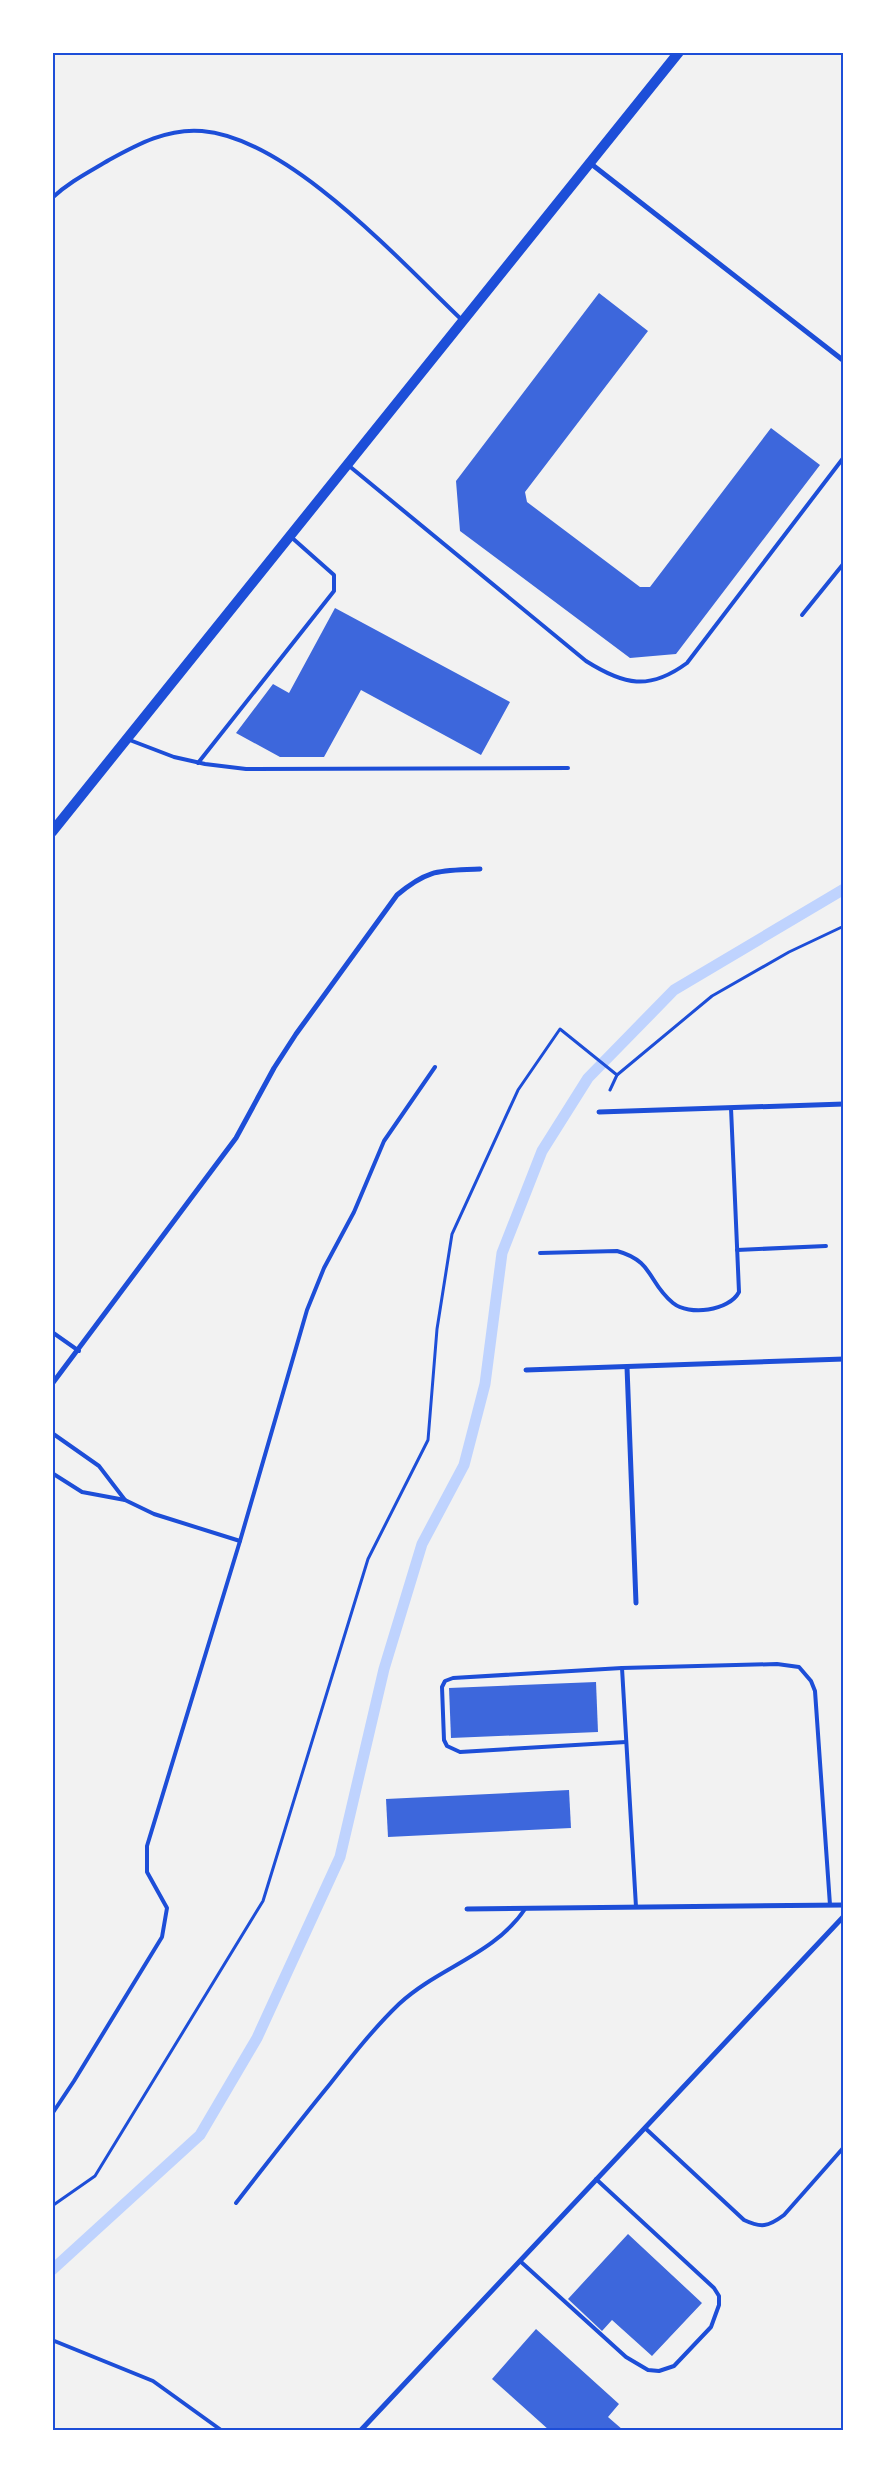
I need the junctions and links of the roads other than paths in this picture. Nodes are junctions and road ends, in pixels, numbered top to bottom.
1 (678, 52) edge
2 (590, 163) junction
3 (52, 198) edge
4 (462, 320) junction
5 (844, 361) edge
6 (844, 457) edge
7 (347, 465) junction
8 (290, 536) junction
9 (844, 563) edge
10 (802, 615) dead end
11 (127, 739) junction
12 (198, 763) junction
13 (568, 768) dead end
14 (52, 832) edge
15 (480, 868) dead end
16 (436, 1067) dead end
17 (844, 1104) edge
18 (731, 1108) junction
19 (600, 1112) dead end
20 (826, 1246) dead end
21 (737, 1250) junction
22 (540, 1253) dead end
23 (52, 1332) edge
24 (79, 1351) junction
25 (844, 1359) edge
26 (627, 1366) junction
27 (526, 1370) dead end
28 (52, 1384) edge
29 (52, 1433) edge
30 (52, 1473) edge
31 (125, 1500) junction
32 (240, 1541) junction
33 (636, 1603) dead end
34 (622, 1668) junction
35 (626, 1742) junction
36 (830, 1905) junction
37 (844, 1905) edge
38 (636, 1907) junction
39 (525, 1909) junction
40 (466, 1910) dead end
41 (844, 1916) edge
42 (52, 2114) edge
43 (644, 2128) junction
44 (844, 2147) edge
45 (596, 2179) junction
46 (236, 2203) dead end
47 (520, 2261) junction
48 (52, 2340) edge
49 (221, 2430) edge
50 (360, 2430) edge

1 - 2 main road
2 - 4 main road
2 - 5 street
3 - 4 lane
4 - 7 main road
6 - 7 lane
7 - 8 main road
8 - 11 main road
8 - 12 lane
9 - 10 lane
11 - 12 lane
11 - 14 main road
12 - 13 lane
15 - 24 street
16 - 32 lane
17 - 18 street
18 - 19 street
18 - 21 lane
20 - 21 lane
21 - 22 lane
23 - 24 lane
24 - 28 street
25 - 26 street
26 - 27 street
26 - 33 street
29 - 31 lane
30 - 31 lane
31 - 32 lane
32 - 42 lane
34 - 35 lane
34 - 35 lane
34 - 36 lane
35 - 38 lane
36 - 37 street
36 - 38 street
38 - 39 street
39 - 40 street
39 - 46 lane
41 - 43 street
43 - 44 lane
43 - 45 street
45 - 47 street
45 - 47 lane
47 - 50 street
48 - 49 lane

